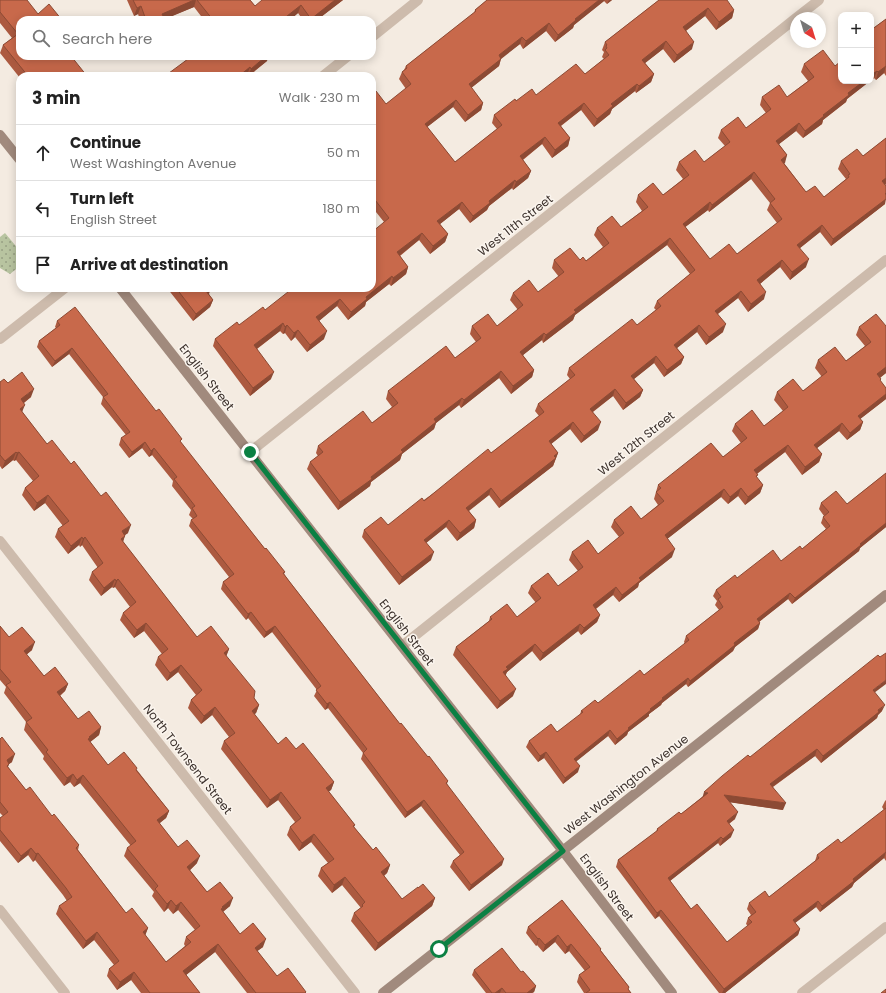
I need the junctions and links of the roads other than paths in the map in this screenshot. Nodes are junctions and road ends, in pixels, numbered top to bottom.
1 (418, 0) edge
2 (819, 0) edge
3 (804, 12) edge
4 (790, 23) edge
5 (376, 34) edge
6 (343, 60) edge
7 (329, 72) edge
8 (0, 134) edge
9 (16, 155) edge
10 (886, 260) edge
11 (60, 292) edge
12 (123, 292) edge
13 (0, 339) edge
14 (250, 452) junction
15 (0, 541) edge
16 (886, 595) edge
17 (402, 646) junction
18 (563, 851) junction
19 (0, 910) edge
20 (886, 927) edge
21 (65, 993) edge
22 (355, 993) edge
23 (383, 993) edge
24 (672, 993) edge
25 (802, 993) edge

1 - 5 street
2 - 3 street, West 11th Street
4 - 14 street, West 11th Street
6 - 7 street
8 - 9 street
10 - 17 street, West 12th Street
11 - 13 street
12 - 14 street, English Street
14 - 17 street, English Street
15 - 22 street, North Townsend Street
16 - 18 street, West Washington Avenue
17 - 18 street, English Street
18 - 23 street, West Washington Avenue
18 - 24 street, English Street
19 - 21 street
20 - 25 street

